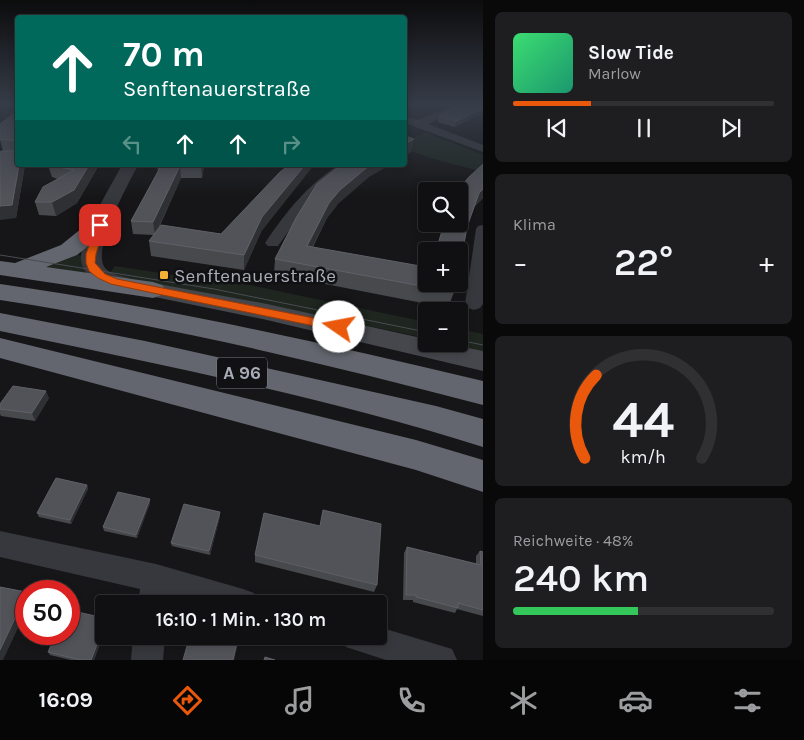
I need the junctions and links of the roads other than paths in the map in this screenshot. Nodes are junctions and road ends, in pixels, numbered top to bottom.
1 (440, 135) edge
2 (483, 149) edge
3 (129, 167) edge
4 (345, 167) edge
5 (100, 225) junction
6 (483, 229) edge
7 (274, 243) dead end
8 (9, 269) edge
9 (153, 290) junction
10 (0, 292) edge
11 (474, 304) dead end
12 (0, 322) edge
13 (0, 348) edge
14 (483, 361) edge
15 (483, 393) edge
16 (483, 433) edge
17 (483, 476) edge
18 (0, 544) edge
19 (154, 591) edge
20 (181, 595) edge
21 (148, 645) edge
22 (387, 645) edge
23 (147, 660) edge
24 (441, 660) edge

1 - 2 street
3 - 5 street
4 - 7 street
5 - 8 highway
5 - 9 street
6 - 11 street
8 - 9 highway
9 - 14 main road
10 - 15 highway, A 96
12 - 16 highway, A 96
13 - 17 highway
18 - 19 street
19 - 20 street
21 - 23 street
22 - 24 street

